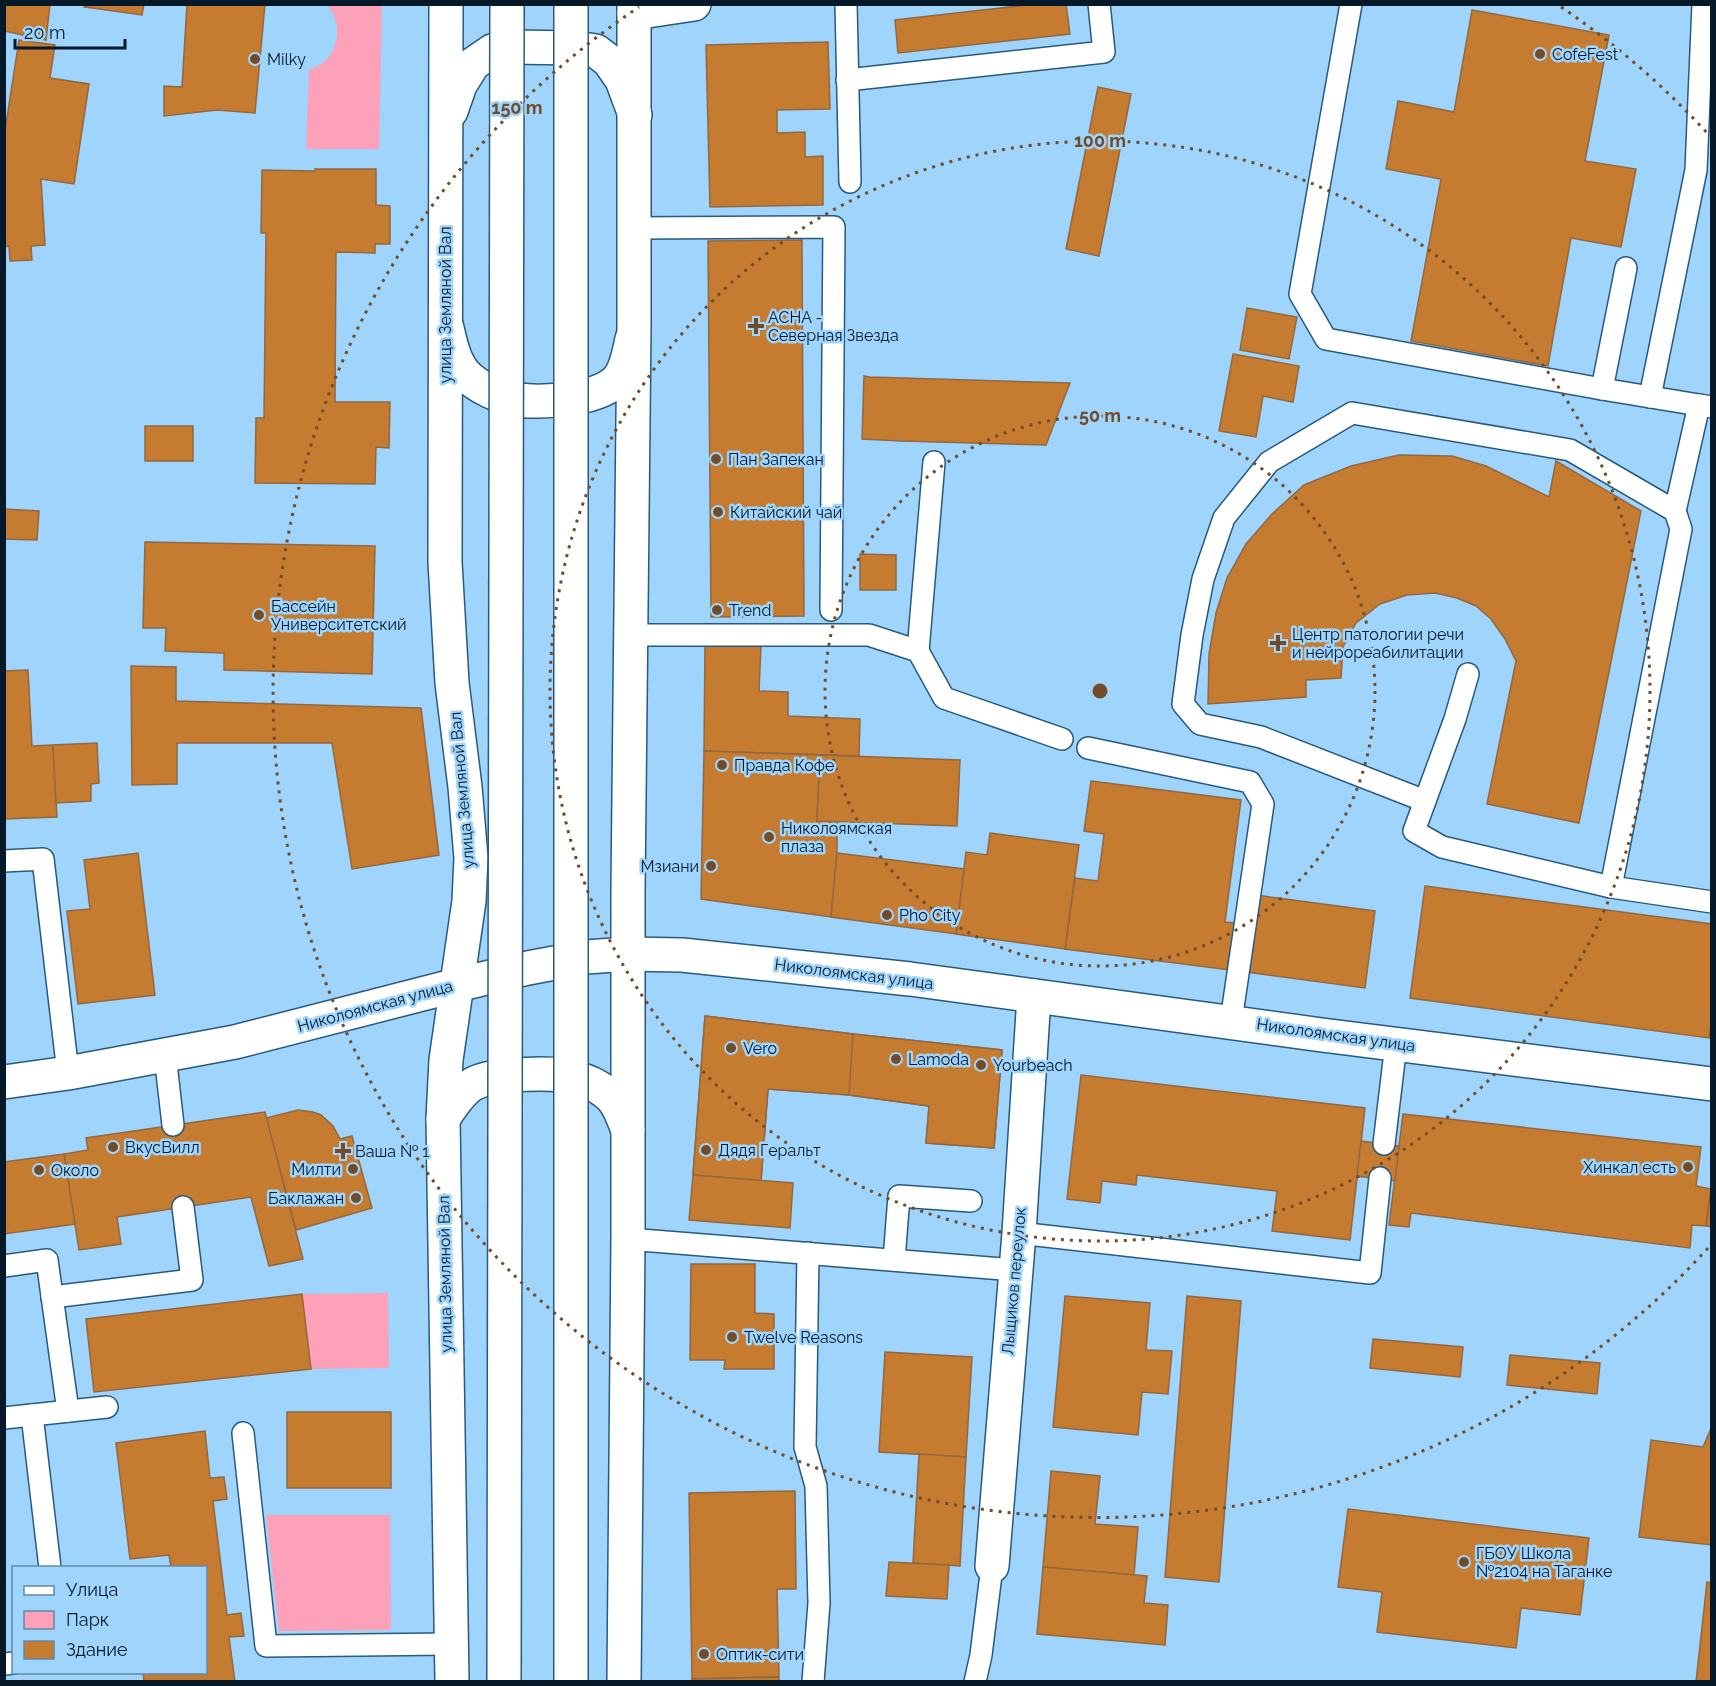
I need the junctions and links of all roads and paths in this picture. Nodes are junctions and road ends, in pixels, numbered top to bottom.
1 (446, 4) edge
2 (507, 4) edge
3 (571, 4) edge
4 (694, 4) edge
5 (846, 4) edge
6 (1099, 4) edge
7 (1352, 4) edge
8 (1703, 4) edge
9 (634, 9) edge
10 (847, 80) junction
11 (635, 115) junction
12 (446, 127) junction
13 (850, 182) dead end
14 (635, 228) junction
15 (1626, 268) dead end
16 (445, 320) junction
17 (634, 325) junction
18 (1602, 389) junction
19 (1650, 397) junction
20 (1705, 406) edge
21 (934, 462) dead end
22 (1675, 511) junction
23 (831, 610) dead end
24 (631, 635) junction
25 (918, 651) junction
26 (1468, 674) dead end
27 (1062, 739) dead end
28 (1088, 748) dead end
29 (1425, 801) junction
30 (4, 861) edge
31 (1611, 887) junction
32 (1712, 902) edge
33 (628, 954) junction
34 (457, 984) junction
35 (1034, 996) junction
36 (1231, 1021) junction
37 (1396, 1044) junction
38 (165, 1055) junction
39 (68, 1073) junction
40 (4, 1082) edge
41 (1712, 1084) edge
42 (443, 1119) junction
43 (173, 1125) dead end
44 (628, 1130) junction
45 (1384, 1144) dead end
46 (1380, 1179) dead end
47 (971, 1201) dead end
48 (183, 1207) dead end
49 (1019, 1233) junction
50 (628, 1239) junction
51 (808, 1253) junction
52 (894, 1260) junction
53 (4, 1266) edge
54 (1015, 1270) junction
55 (52, 1297) junction
56 (107, 1407) dead end
57 (68, 1411) junction
58 (32, 1415) junction
59 (4, 1418) edge
60 (243, 1433) dead end
61 (50, 1566) edge
62 (992, 1566) joint
63 (451, 1644) junction
64 (452, 1682) edge
65 (504, 1682) edge
66 (571, 1682) edge
67 (624, 1682) edge
68 (813, 1682) edge
69 (975, 1682) edge

1 - 12 main road, улица Земляной Вал
2 - 65 main road, bridge
3 - 66 main road, bridge
4 - 9 main road
5 - 10 lane
6 - 10 lane
7 - 18 lane
8 - 19 lane
9 - 11 main road
10 - 13 lane
11 - 12 main road
11 - 14 main road
12 - 16 main road, улица Земляной Вал
14 - 17 main road
14 - 23 lane
15 - 18 lane
16 - 17 main road
16 - 34 main road, улица Земляной Вал
17 - 24 main road
18 - 19 lane
19 - 20 lane
20 - 22 lane
21 - 25 lane
22 - 29 lane
22 - 31 lane
24 - 25 lane
24 - 33 main road
25 - 27 lane
26 - 29 lane
28 - 36 lane
29 - 31 lane
30 - 39 lane
31 - 32 lane
33 - 34 main road, Николоямская улица
33 - 35 main road, Николоямская улица
33 - 44 main road
34 - 38 main road, Николоямская улица
34 - 42 main road, улица Земляной Вал
35 - 36 main road, Николоямская улица
35 - 49 main road, Лыщиков переулок
36 - 37 main road, Николоямская улица
37 - 41 main road, Николоямская улица
37 - 45 lane
38 - 39 main road, Николоямская улица
38 - 43 lane
39 - 40 main road, Николоямская улица
42 - 44 main road
42 - 63 main road, улица Земляной Вал
44 - 50 main road
46 - 49 lane
47 - 52 lane
48 - 55 lane
49 - 54 main road, Лыщиков переулок
50 - 51 lane
50 - 67 main road
51 - 52 lane
51 - 68 lane
52 - 54 lane
53 - 55 lane
54 - 62 main road, Лыщиков переулок
55 - 57 lane
56 - 57 lane
57 - 58 lane
58 - 59 lane
58 - 61 lane
60 - 63 lane
62 - 69 lane
63 - 64 main road, улица Земляной Вал

